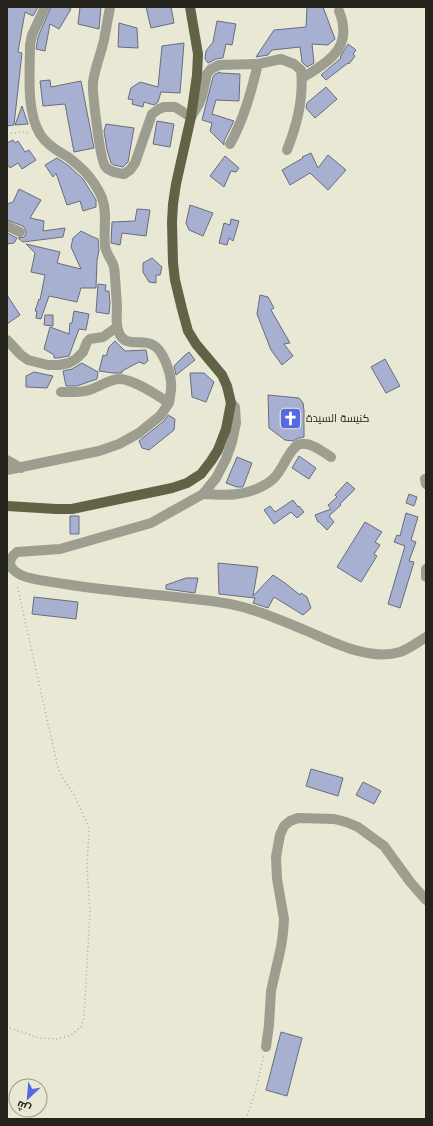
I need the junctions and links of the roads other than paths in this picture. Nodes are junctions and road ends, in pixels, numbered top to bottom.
1 (45, 7) edge
2 (110, 7) edge
3 (190, 7) edge
4 (340, 11) dead end
5 (258, 64) junction
6 (302, 78) junction
7 (191, 117) junction
8 (230, 144) dead end
9 (287, 150) dead end
10 (7, 226) edge
11 (20, 232) dead end
12 (117, 327) junction
13 (7, 340) edge
14 (61, 392) dead end
15 (168, 403) junction
16 (231, 403) junction
17 (331, 457) dead end
18 (7, 460) edge
19 (21, 468) junction
20 (7, 470) edge
21 (203, 494) junction
22 (7, 506) edge
23 (426, 569) edge
24 (426, 577) edge
25 (426, 637) edge
26 (426, 900) edge
27 (266, 1047) road end

1 - 12 street
2 - 7 street
3 - 7 main road
4 - 6 street
5 - 6 street
5 - 7 street
5 - 8 street
6 - 9 street
7 - 16 main road
10 - 11 street
12 - 13 street
12 - 15 street
14 - 15 street
15 - 19 street
16 - 21 street
16 - 22 main road
17 - 21 street
18 - 19 street
19 - 20 street
21 - 25 street
23 - 24 street
26 - 27 street

